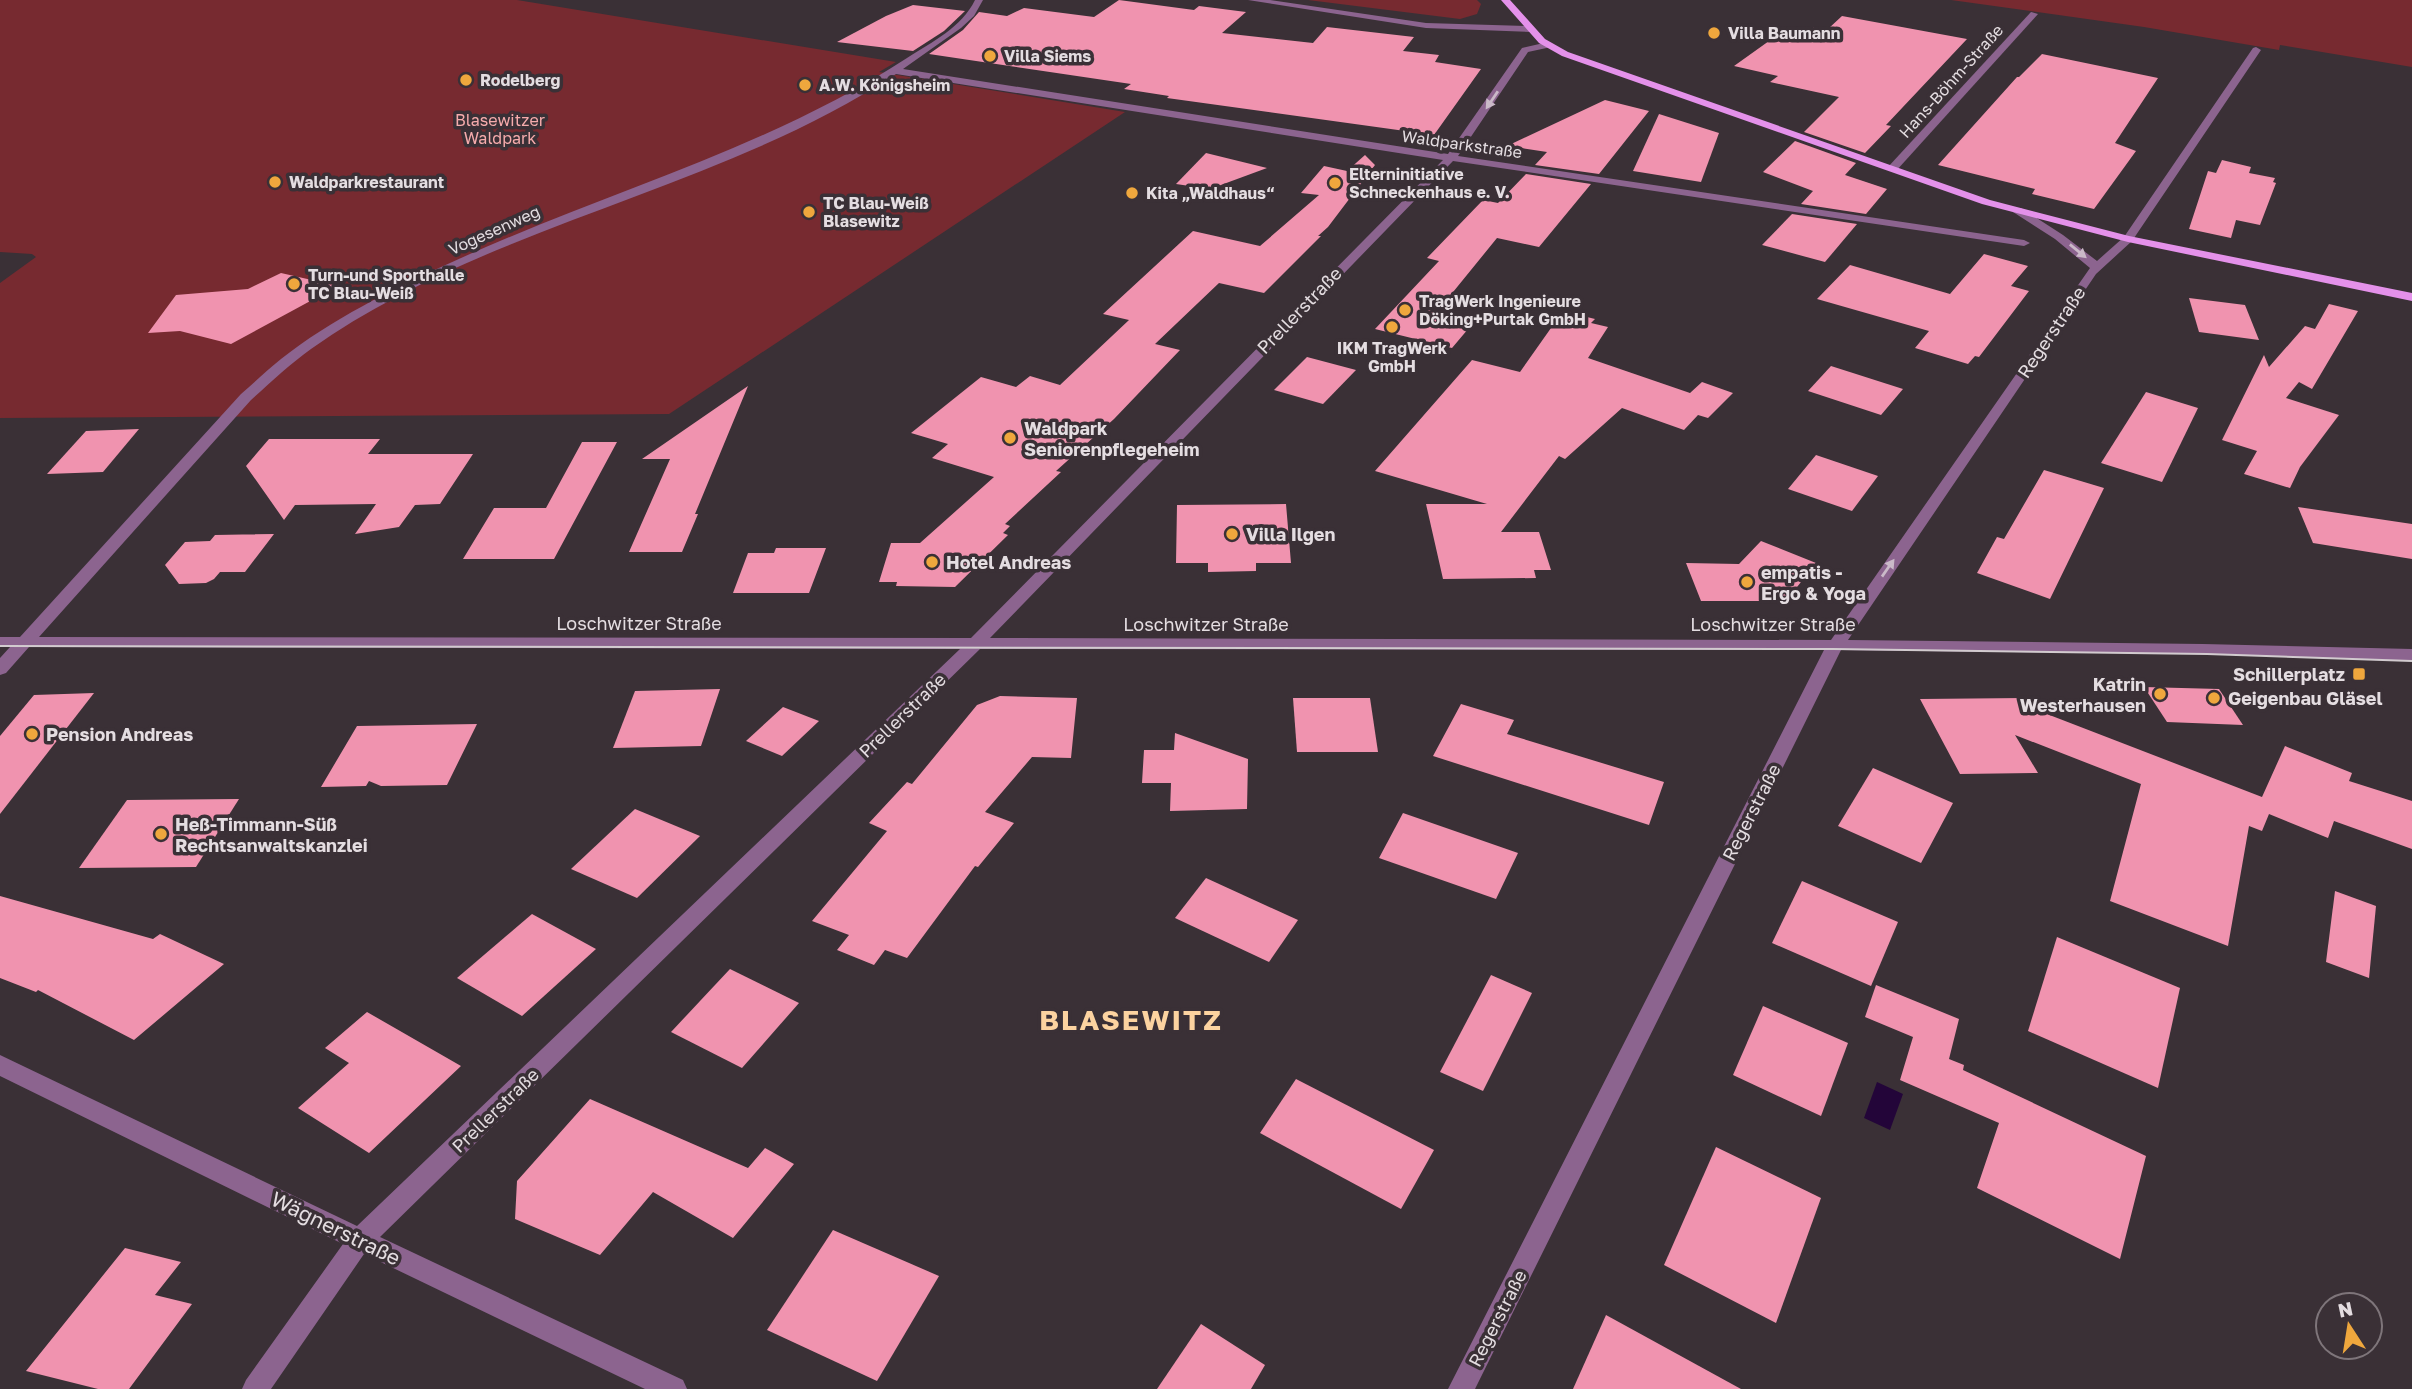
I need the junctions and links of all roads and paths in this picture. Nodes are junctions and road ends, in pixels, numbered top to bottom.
1 (979, 0) edge
2 (1252, 0) edge
3 (1505, 0) edge
4 (2034, 14) dead end
5 (1533, 32) junction
6 (1548, 45) junction
7 (2256, 50) dead end
8 (897, 71) junction
9 (1449, 158) junction
10 (1892, 169) junction
11 (2017, 210) junction
12 (2128, 239) junction
13 (2024, 243) dead end
14 (2096, 267) junction
15 (2412, 297) edge
16 (0, 642) edge
17 (25, 642) junction
18 (975, 644) junction
19 (1836, 645) junction
20 (2412, 655) edge
21 (0, 669) edge
22 (0, 1065) edge
23 (360, 1240) junction
24 (255, 1389) edge
25 (674, 1389) edge
26 (1461, 1389) edge

1 - 8 street, Vogesenweg
2 - 5 street
3 - 5 main road
4 - 10 street, Hans-Böhm-Straße
5 - 6 main road
6 -> 9 street, Prellerstraße
6 - 10 main road
7 - 12 street, Regerstraße
8 - 9 street, Waldparkstraße
8 - 17 street, Vogesenweg
9 - 13 street, Waldparkstraße
9 - 18 street, Prellerstraße
10 - 11 main road
11 - 12 main road
11 -> 14 street
12 - 14 street, Regerstraße
12 - 15 main road
19 -> 14 street, Regerstraße
16 - 17 street, Loschwitzer Straße
17 - 18 street, Loschwitzer Straße
17 - 21 street, Vogesenweg
18 - 19 street, Loschwitzer Straße
18 - 23 street, Prellerstraße
19 - 20 street, Loschwitzer Straße
19 - 26 street, Regerstraße
22 - 23 street, Wägnerstraße
23 - 24 street, Prellerstraße
23 - 25 street, Wägnerstraße

